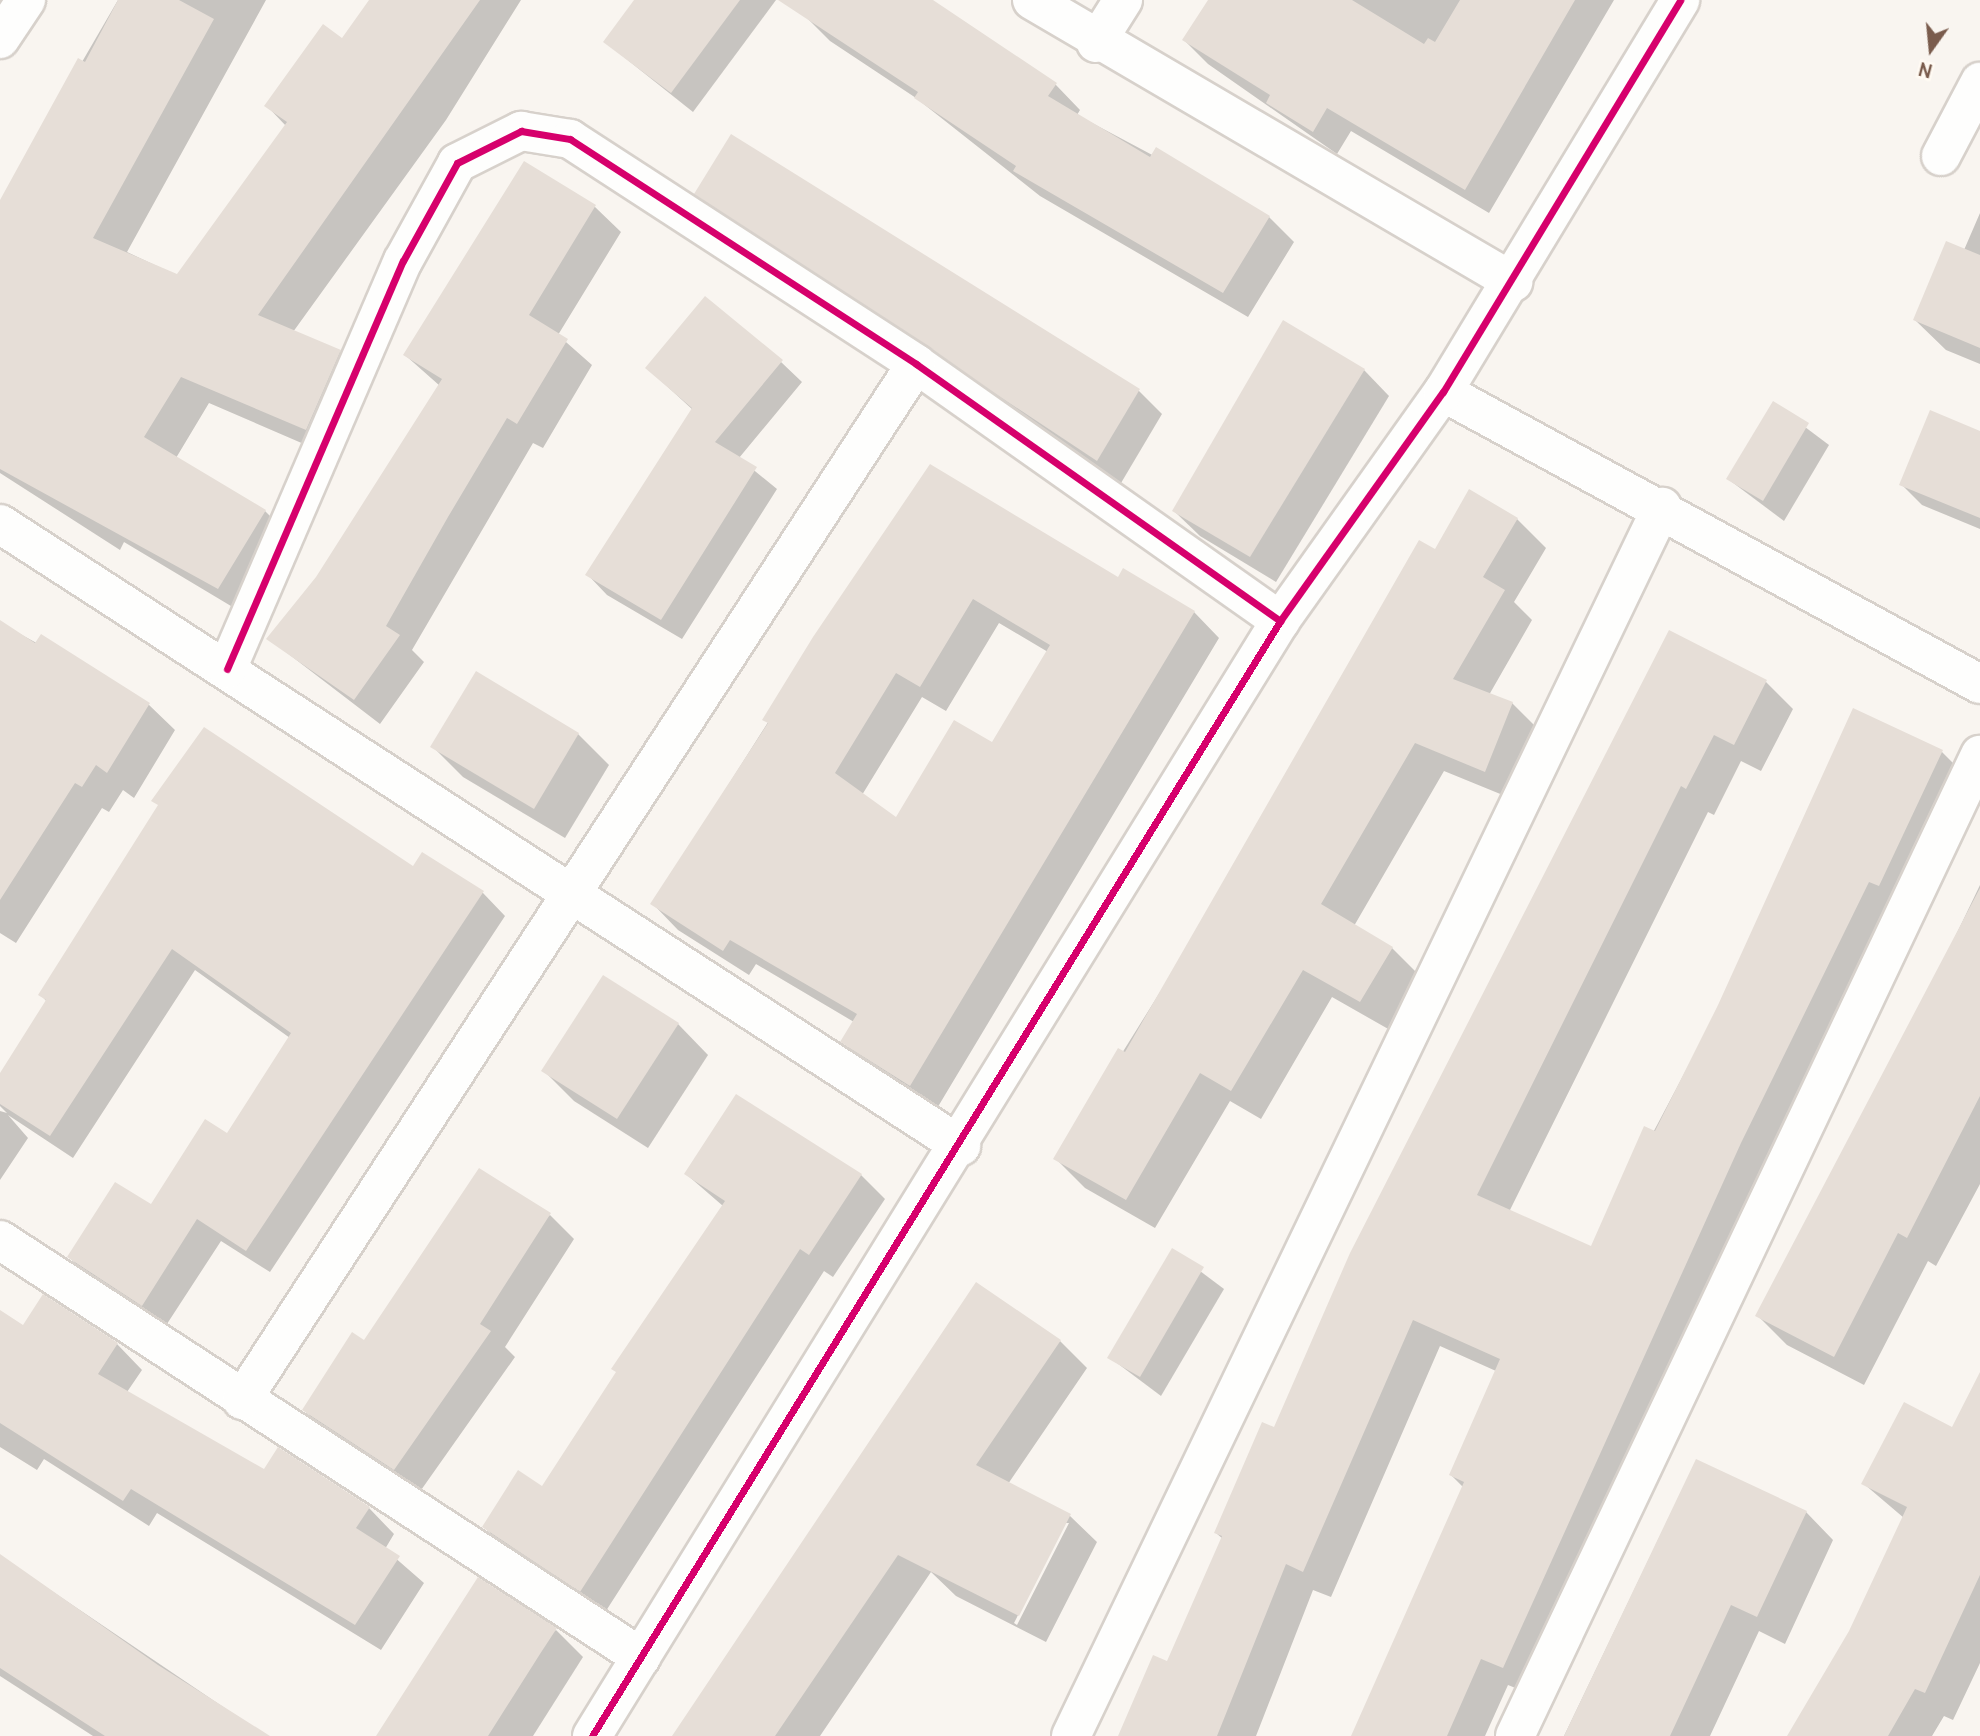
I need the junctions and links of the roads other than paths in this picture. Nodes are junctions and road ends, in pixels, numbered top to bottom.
1 (26, 0) edge
2 (1032, 0) edge
3 (1123, 0) edge
4 (1680, 0) edge
5 (0, 39) edge
6 (1097, 43) junction
7 (1980, 82) edge
8 (1941, 156) dead end
9 (1513, 282) junction
10 (916, 364) junction
11 (1443, 392) junction
12 (1662, 507) junction
13 (0, 524) edge
14 (1280, 621) junction
15 (227, 669) junction
16 (1980, 684) edge
17 (1980, 755) edge
18 (570, 891) junction
19 (961, 1146) junction
20 (0, 1240) edge
21 (242, 1401) junction
22 (641, 1657) junction
23 (592, 1736) edge
24 (1071, 1736) edge
25 (1515, 1736) edge

1 - 5 street
2 - 6 street
3 - 6 street
4 - 9 street
6 - 9 street
7 - 8 street
9 - 11 street
10 - 14 street
10 - 15 street
10 - 18 street
11 - 12 street
11 - 14 street
12 - 16 street
12 - 24 street
13 - 15 street
14 - 19 street
15 - 18 street
17 - 25 street
18 - 19 street
18 - 21 street
19 - 22 street
20 - 21 street
21 - 22 street
22 - 23 street

